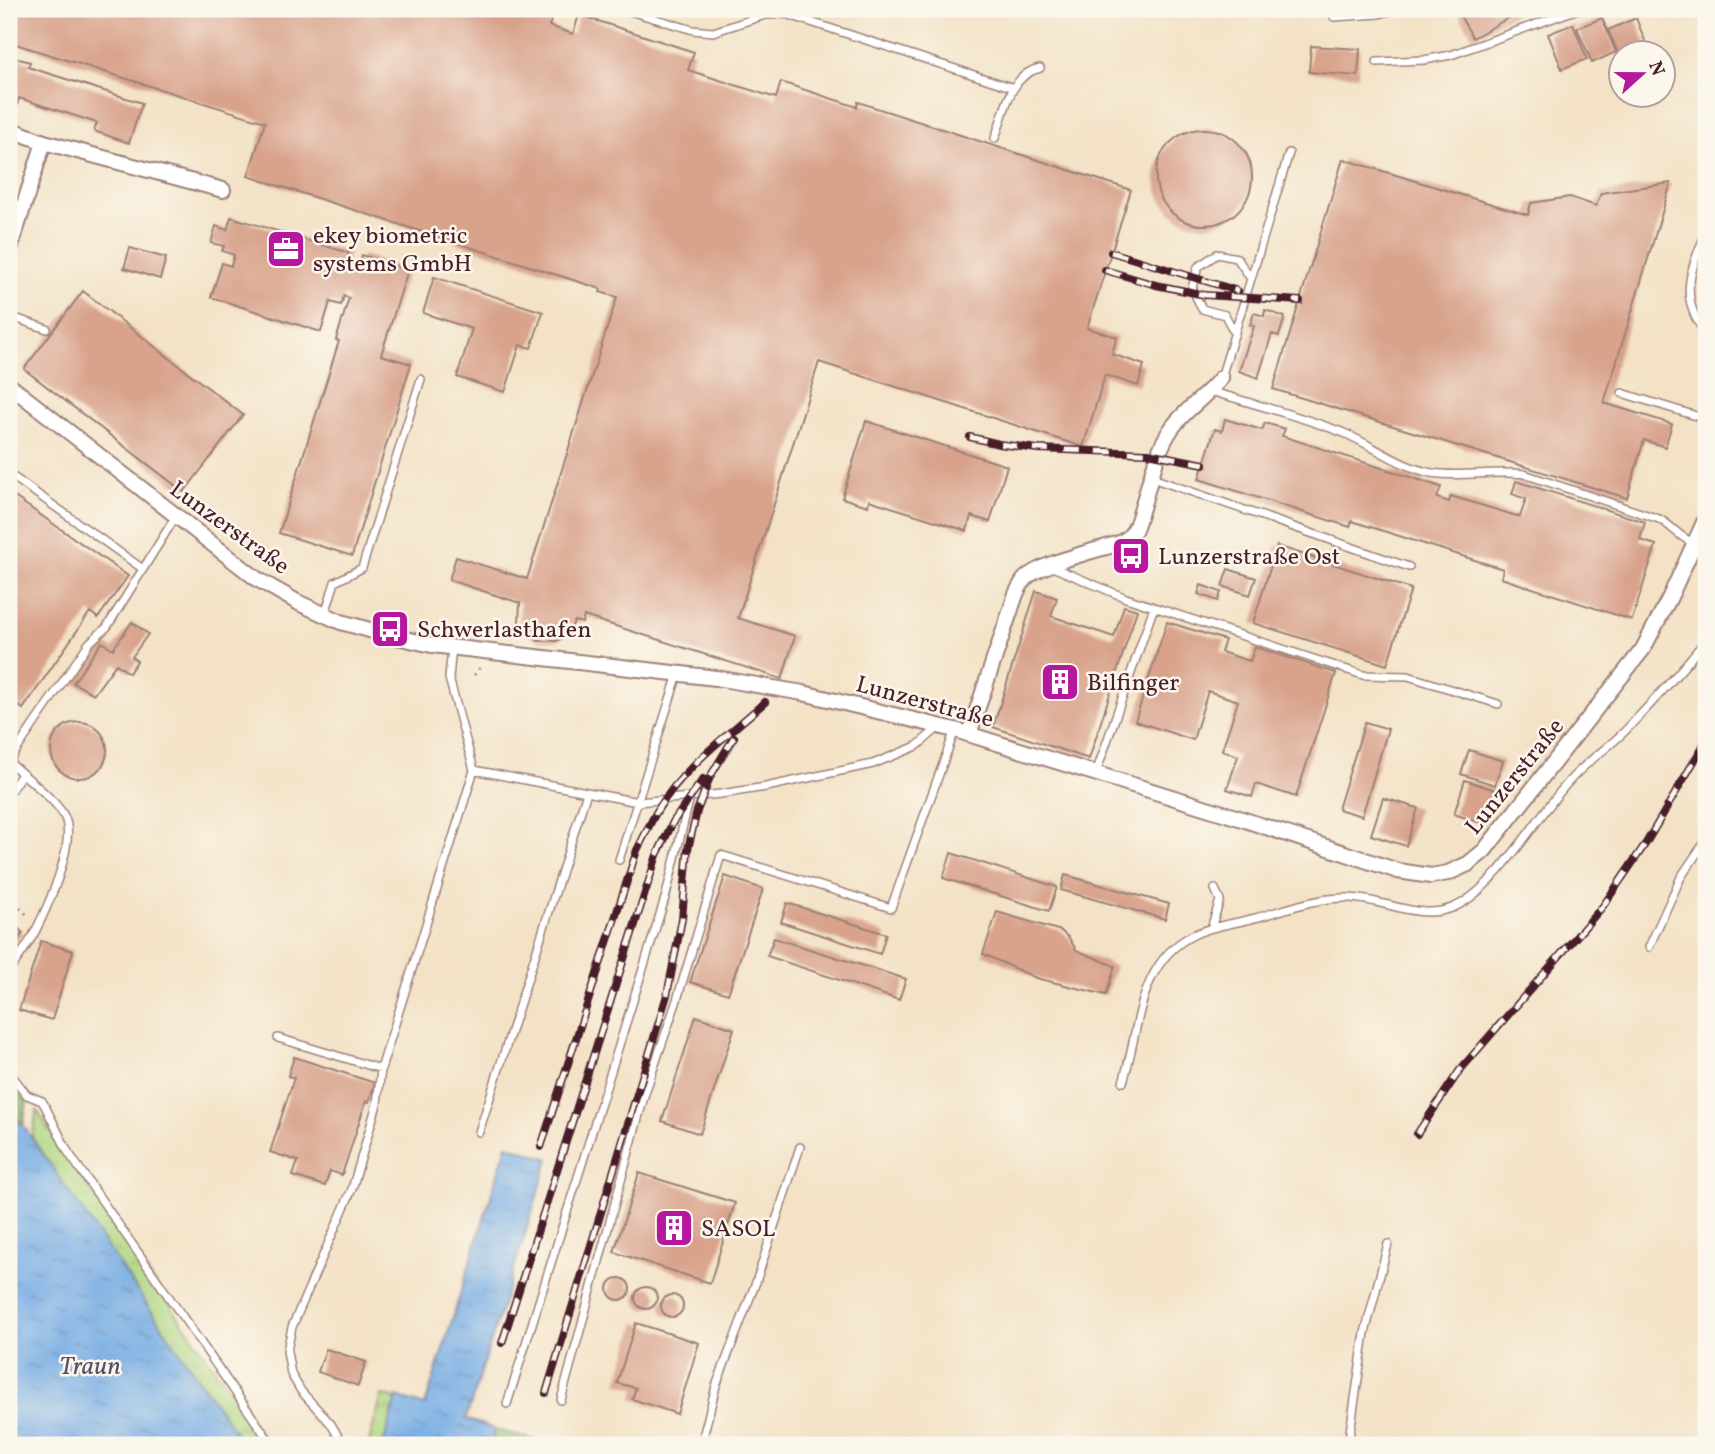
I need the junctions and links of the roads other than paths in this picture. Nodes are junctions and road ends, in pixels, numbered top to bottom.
1 (623, 9) edge
2 (1396, 9) edge
3 (1578, 9) edge
4 (1334, 17) dead end
5 (1377, 62) dead end
6 (1040, 68) dead end
7 (1014, 88) junction
8 (9, 129) edge
9 (995, 138) dead end
10 (44, 142) junction
11 (1289, 153) dead end
12 (223, 190) dead end
13 (1706, 233) edge
14 (9, 252) edge
15 (1251, 279) junction
16 (9, 316) edge
17 (47, 329) dead end
18 (1235, 334) junction
19 (1706, 334) edge
20 (1221, 378) joint
21 (421, 379) dead end
22 (9, 385) edge
23 (1211, 391) junction
24 (1622, 393) dead end
25 (1706, 419) edge
26 (9, 474) edge
27 (1152, 478) junction
28 (176, 516) junction
29 (1706, 518) edge
30 (1694, 543) junction
31 (1050, 566) junction
32 (1409, 567) dead end
33 (143, 569) junction
34 (1154, 607) junction
35 (325, 614) junction
36 (1706, 640) edge
37 (452, 647) junction
38 (678, 673) junction
39 (1498, 704) dead end
40 (939, 726) junction
41 (962, 732) junction
42 (9, 761) edge
43 (474, 770) junction
44 (1096, 773) junction
45 (22, 774) junction
46 (587, 792) junction
47 (9, 793) edge
48 (690, 797) junction
49 (638, 802) junction
50 (1706, 839) edge
51 (619, 860) dead end
52 (1215, 889) dead end
53 (1211, 928) junction
54 (1649, 947) dead end
55 (9, 971) edge
56 (278, 1038) dead end
57 (381, 1069) junction
58 (9, 1072) edge
59 (1123, 1082) dead end
60 (479, 1132) dead end
61 (800, 1147) dead end
62 (1388, 1244) dead end
63 (561, 1400) dead end
64 (507, 1404) dead end
65 (272, 1445) edge
66 (343, 1445) edge
67 (701, 1445) edge
68 (1348, 1445) edge

1 - 7 lane
2 - 4 lane
3 - 5 lane
6 - 7 lane
7 - 9 lane
8 - 10 street
10 - 12 street
10 - 14 street
11 - 15 lane
13 - 19 lane
15 - 18 lane
15 - 18 lane
16 - 17 lane
18 - 20 lane
20 - 23 street
21 - 35 lane
22 - 28 street, Lunzerstraße
23 - 27 street
23 - 30 lane
24 - 25 lane
26 - 33 lane
27 - 31 street
27 - 32 lane
28 - 33 lane
28 - 35 street, Lunzerstraße
29 - 30 street, Lunzerstraße
30 - 44 street, Lunzerstraße
31 - 34 lane
31 - 41 street
33 - 42 lane
34 - 39 lane
34 - 44 lane
35 - 37 street, Lunzerstraße
36 - 53 lane
37 - 38 street, Lunzerstraße
37 - 43 lane
38 - 40 street, Lunzerstraße
38 - 49 lane
40 - 41 street, Lunzerstraße
40 - 48 lane
41 - 44 street, Lunzerstraße
41 - 63 lane
42 - 45 lane
43 - 46 lane
43 - 57 lane
45 - 47 lane
45 - 55 lane
46 - 49 lane
46 - 60 lane
48 - 49 lane
48 - 64 lane
49 - 51 lane
50 - 54 lane
52 - 53 lane
53 - 59 lane
56 - 57 lane
57 - 66 lane
58 - 65 lane
61 - 67 lane
62 - 68 lane

